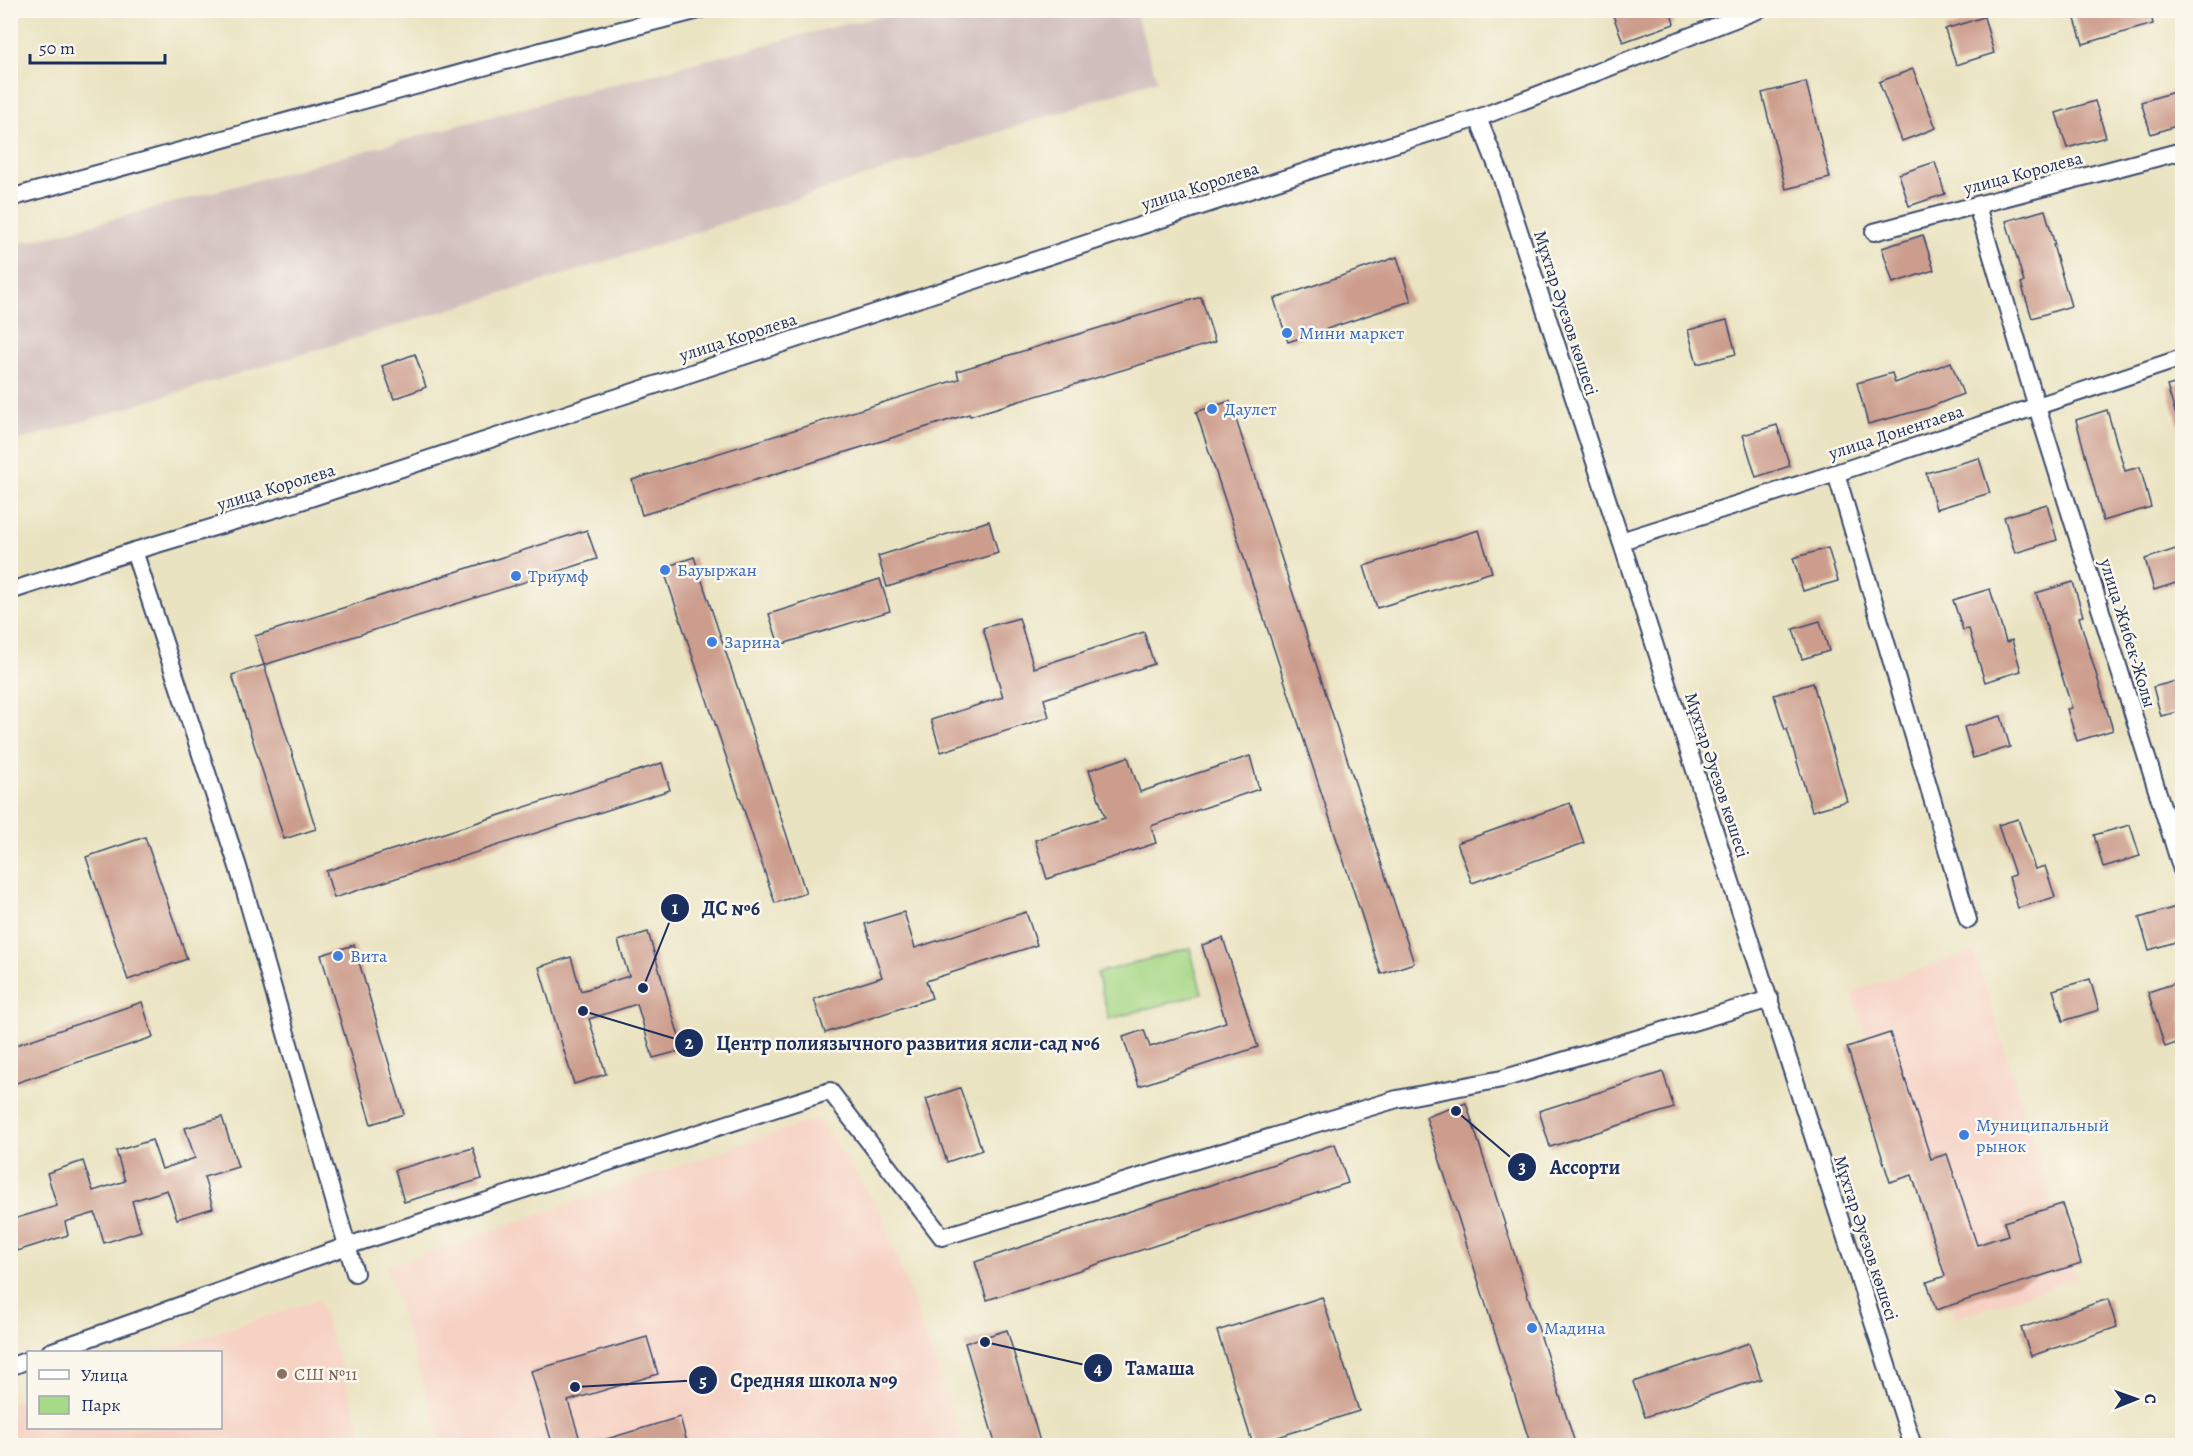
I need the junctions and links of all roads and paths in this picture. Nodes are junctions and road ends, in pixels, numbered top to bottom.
1 (699, 10) edge
2 (1758, 10) edge
3 (1478, 118) junction
4 (2182, 151) edge
5 (10, 198) edge
6 (1977, 206) junction
7 (1874, 232) dead end
8 (2182, 358) edge
9 (2037, 407) junction
10 (1836, 473) junction
11 (1621, 541) junction
12 (134, 551) junction
13 (10, 591) edge
14 (2182, 870) edge
15 (1968, 920) dead end
16 (1770, 999) junction
17 (348, 1246) junction
18 (356, 1273) dead end
19 (55, 1351) edge
20 (27, 1360) edge
21 (10, 1367) edge
22 (1913, 1446) edge

1 - 5 street
2 - 3 street, улица Королева
3 - 11 street, Мұхтар Әуезов көшесі
3 - 12 street, улица Королева
4 - 6 street, улица Королева
6 - 7 street, улица Королева
6 - 9 street, улица Жибек-Жолы
8 - 9 street, улица Донентаева
9 - 10 street, улица Донентаева
9 - 14 street, улица Жибек-Жолы
10 - 11 street, улица Донентаева
10 - 15 street
11 - 16 street, Мұхтар Әуезов көшесі
12 - 13 street, улица Королева
12 - 17 street
16 - 17 street
16 - 22 street, Мұхтар Әуезов көшесі
17 - 18 street
17 - 19 street
20 - 21 street

